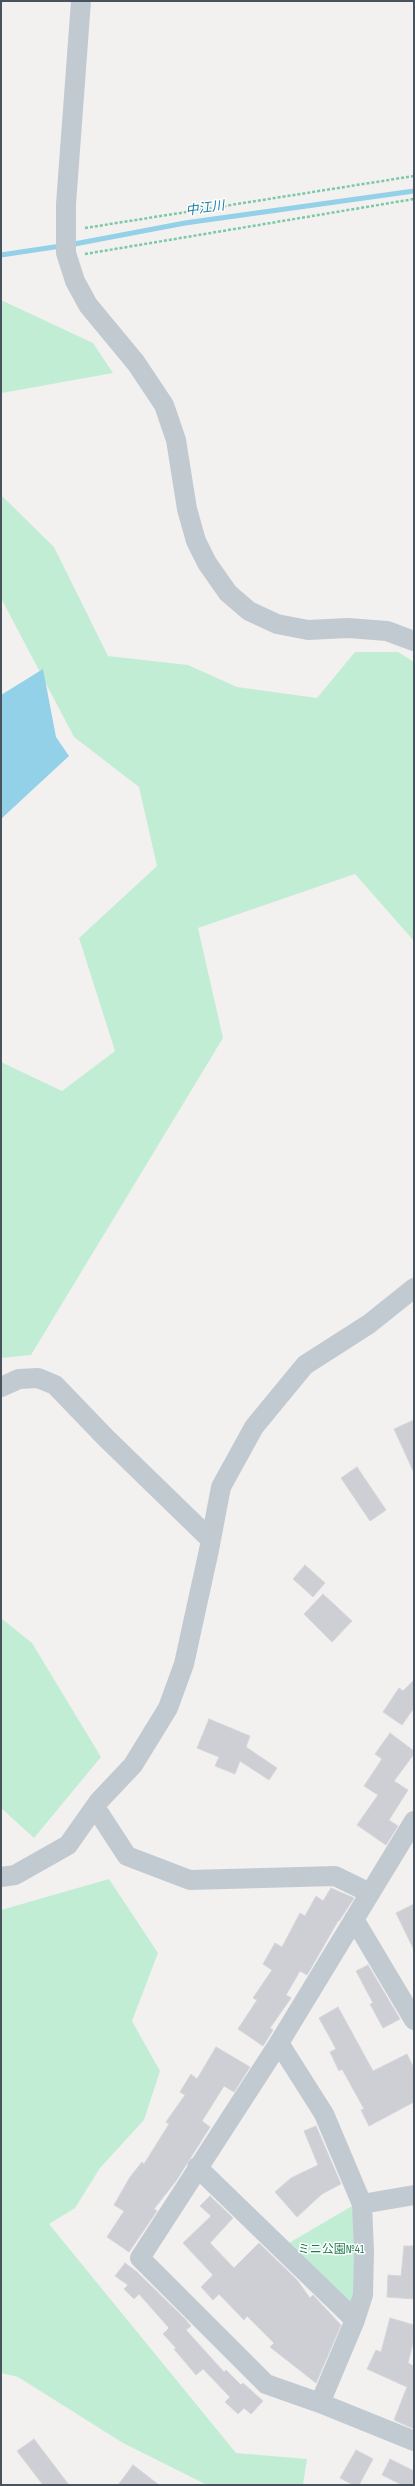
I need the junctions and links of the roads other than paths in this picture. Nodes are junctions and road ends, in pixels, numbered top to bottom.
1 (81, 1) edge
2 (414, 641) edge
3 (414, 1288) edge
4 (1, 1388) edge
5 (211, 1540) junction
6 (95, 1807) junction
7 (414, 1821) edge
8 (1, 1877) edge
9 (370, 1893) junction
10 (354, 1919) junction
11 (414, 2020) edge
12 (279, 2043) junction
13 (197, 2167) junction
14 (414, 2195) edge
15 (362, 2204) junction
16 (355, 2320) junction
17 (320, 2403) junction
18 (414, 2441) edge

1 - 2 street
3 - 5 street
4 - 5 street
5 - 6 street
6 - 8 street
6 - 9 street
7 - 9 street
9 - 10 street
10 - 11 street
10 - 12 street
12 - 13 street
12 - 15 street
13 - 16 street
13 - 17 street
14 - 15 street
15 - 16 street
16 - 17 street
17 - 18 street

